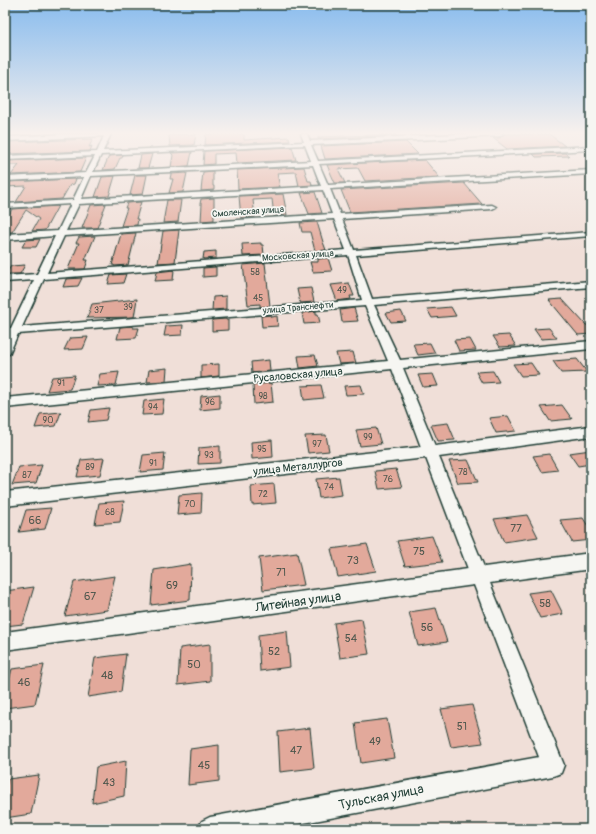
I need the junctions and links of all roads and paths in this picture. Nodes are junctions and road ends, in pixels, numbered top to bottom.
1 (128, 173) edge
2 (320, 173) edge
3 (575, 173) edge
4 (89, 175) junction
5 (5, 179) edge
6 (325, 187) junction
7 (76, 202) junction
8 (5, 206) edge
9 (492, 207) dead end
10 (337, 216) junction
11 (61, 234) junction
12 (591, 234) edge
13 (5, 237) edge
14 (351, 252) junction
15 (40, 276) junction
16 (5, 279) edge
17 (591, 284) edge
18 (368, 302) junction
19 (10, 332) edge
20 (591, 345) edge
21 (5, 351) edge
22 (396, 365) junction
23 (5, 403) edge
24 (591, 431) edge
25 (430, 452) junction
26 (5, 499) edge
27 (591, 561) edge
28 (479, 577) junction
29 (5, 641) edge
30 (210, 829) edge

1 - 4 street
2 - 6 street
3 - 6 street
4 - 5 street
4 - 7 street
6 - 7 street
6 - 10 street
7 - 8 street
7 - 11 street
9 - 10 street, Смоленская улица
10 - 11 street, Смоленская улица
10 - 14 street
11 - 13 street, Смоленская улица
11 - 15 street
12 - 14 street, Московская улица
14 - 15 street, Московская улица
14 - 18 street
15 - 16 street, Московская улица
15 - 19 street
17 - 18 street, улица Транснефти
18 - 19 street, улица Транснефти
18 - 22 street
19 - 21 street
20 - 22 street, Русаловская улица
22 - 23 street, Русаловская улица
22 - 25 street
24 - 25 street, улица Металлургов
25 - 26 street, улица Металлургов
25 - 28 street
27 - 28 street, Литейная улица
28 - 29 street, Литейная улица
28 - 30 street, Тульская улица

